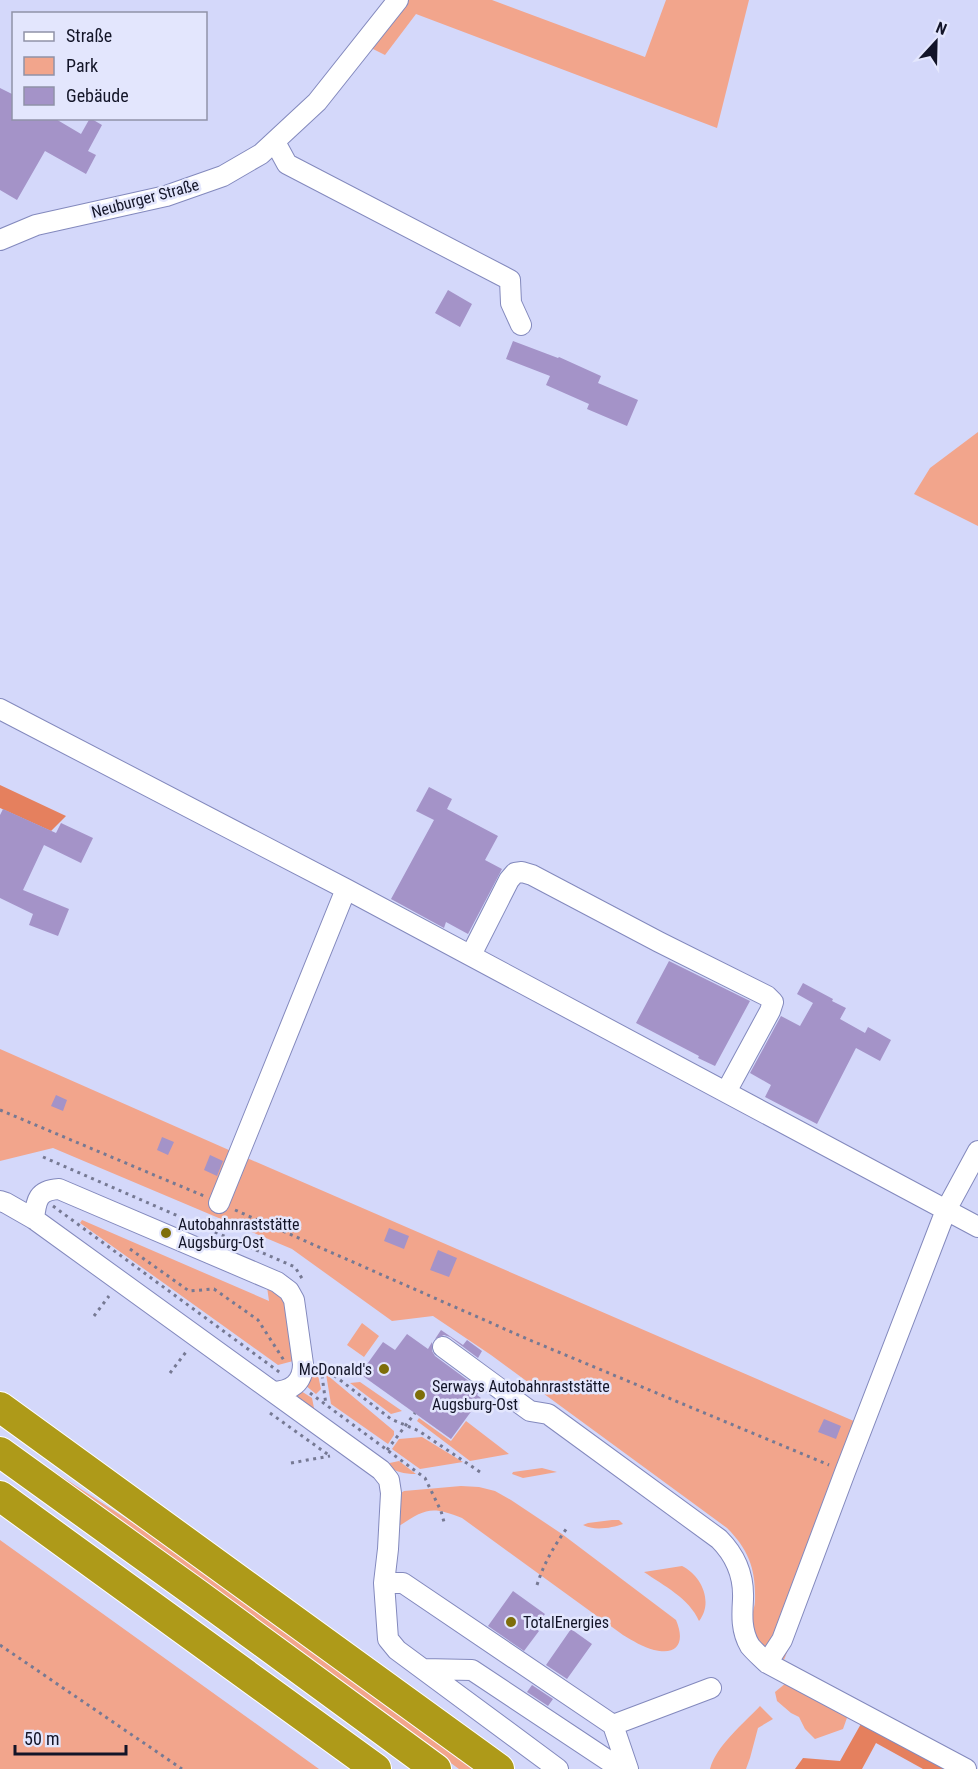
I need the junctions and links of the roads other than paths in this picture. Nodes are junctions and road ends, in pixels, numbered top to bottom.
1 (398, 0) edge
2 (275, 142) junction
3 (0, 240) edge
4 (520, 325) dead end
5 (0, 709) edge
6 (346, 889) junction
7 (471, 955) junction
8 (726, 1092) junction
9 (978, 1151) edge
10 (0, 1201) edge
11 (219, 1203) road end
12 (946, 1210) junction
13 (34, 1219) junction
14 (978, 1227) edge
15 (443, 1347) dead end
16 (273, 1392) junction
17 (0, 1407) edge
18 (0, 1452) edge
19 (0, 1496) edge
20 (384, 1583) junction
21 (767, 1663) junction
22 (423, 1669) junction
23 (711, 1688) dead end
24 (270, 1692) junction
25 (613, 1725) junction
26 (356, 1769) edge
27 (376, 1769) edge
28 (436, 1769) edge
29 (499, 1769) edge
30 (558, 1769) edge
31 (621, 1769) edge
32 (628, 1769) edge
33 (966, 1769) edge

1 - 2 street, Neuburger Straße
2 - 3 street, Neuburger Straße
2 - 4 street
5 - 6 street
6 - 7 street
6 - 11 street
7 - 8 street
7 - 8 street
8 - 12 street
9 - 12 street
10 - 13 street
12 - 14 street
12 - 21 street
13 - 16 street
13 - 16 street
15 - 21 street
16 - 20 street
17 - 29 highway
18 - 28 highway
19 - 24 highway
20 - 22 street
20 - 25 street
21 - 33 street
22 - 30 street
22 - 31 street
23 - 25 street
24 - 26 highway
24 - 27 highway
25 - 32 street

